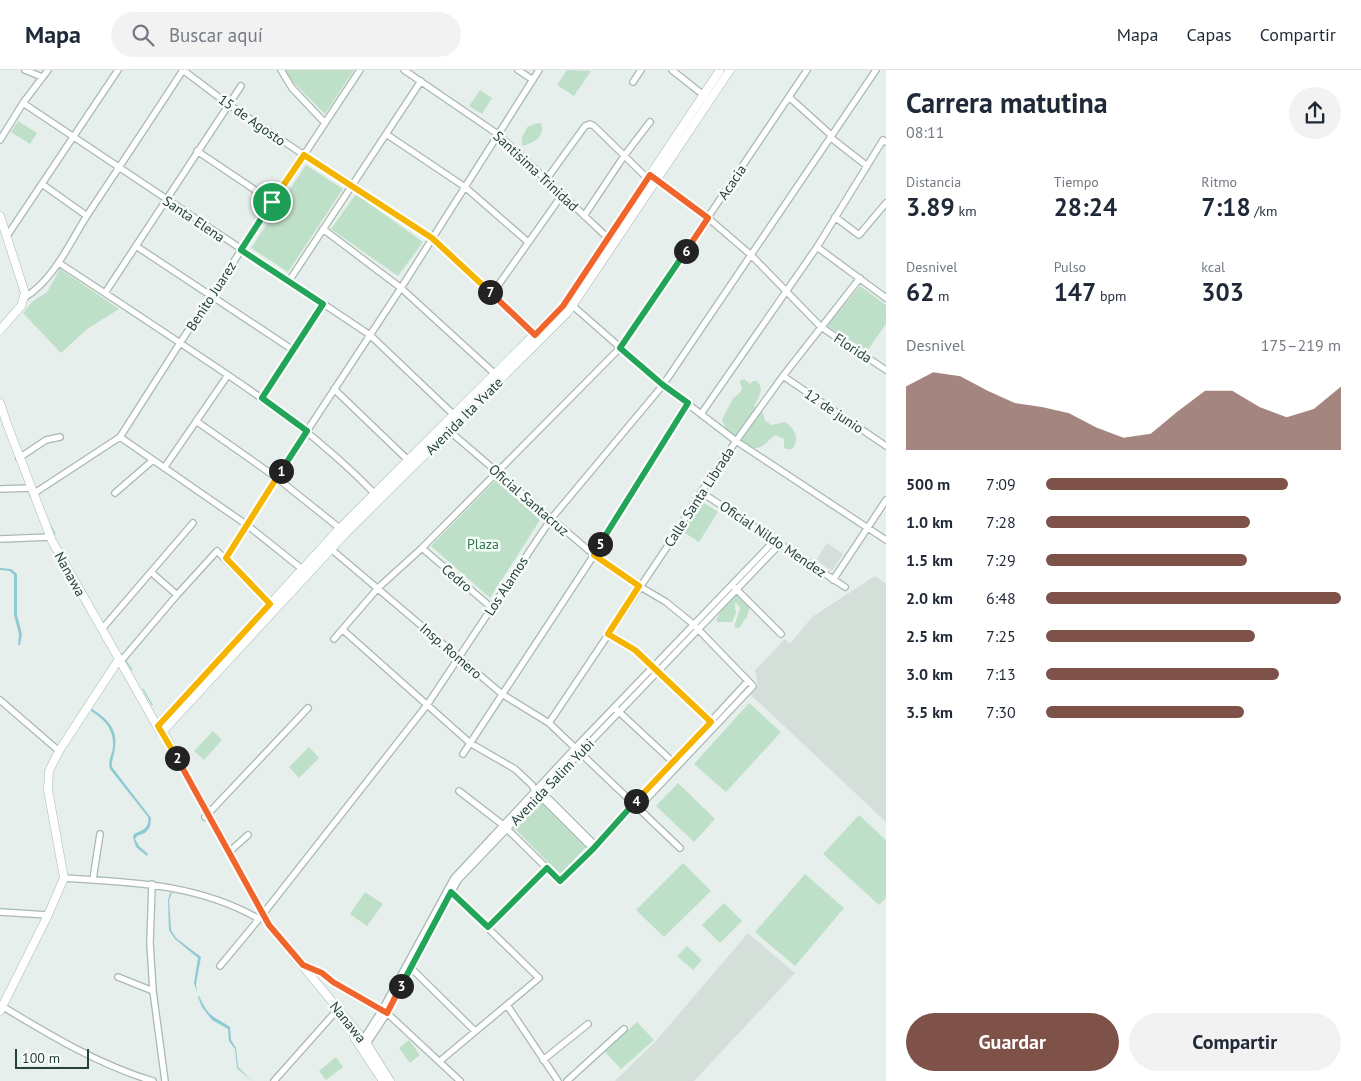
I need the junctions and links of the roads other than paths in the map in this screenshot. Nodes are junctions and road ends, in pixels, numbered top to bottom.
1 (24, 70) edge
2 (48, 70) edge
3 (183, 70) edge
4 (281, 70) edge
5 (360, 70) edge
6 (404, 70) edge
7 (518, 70) edge
8 (539, 70) edge
9 (641, 70) edge
10 (672, 70) edge
11 (720, 70) edge
12 (730, 70) edge
13 (807, 70) edge
14 (876, 70) edge
15 (115, 71) edge
16 (42, 77) junction
17 (533, 80) junction
18 (421, 81) junction
19 (633, 82) dead end
20 (240, 86) dead end
21 (789, 97) junction
22 (707, 98) junction
23 (23, 104) junction
24 (228, 104) junction
25 (650, 122) dead end
26 (325, 123) junction
27 (386, 134) junction
28 (499, 134) junction
29 (831, 136) junction
30 (73, 137) junction
31 (0, 140) edge
32 (886, 142) edge
33 (197, 151) junction
34 (304, 155) junction
35 (624, 156) junction
36 (867, 166) junction
37 (119, 168) junction
38 (652, 178) junction
39 (546, 180) junction
40 (42, 184) junction
41 (352, 186) junction
42 (465, 187) junction
43 (562, 195) junction
44 (165, 200) junction
45 (272, 202) junction
46 (886, 203) edge
47 (0, 216) edge
48 (87, 216) junction
49 (584, 216) junction
50 (835, 217) junction
51 (708, 218) junction
52 (324, 229) junction
53 (7, 236) junction
54 (432, 238) junction
55 (611, 241) junction
56 (528, 242) junction
57 (136, 246) junction
58 (817, 247) junction
59 (241, 250) junction
60 (752, 255) junction
61 (58, 263) junction
62 (860, 278) junction
63 (290, 281) junction
64 (401, 288) junction
65 (786, 292) junction
66 (105, 293) junction
67 (492, 294) junction
68 (211, 296) junction
69 (24, 298) junction
70 (886, 298) edge
71 (323, 304) junction
72 (572, 306) junction
73 (559, 316) junction
74 (821, 327) junction
75 (0, 330) edge
76 (370, 335) junction
77 (535, 335) junction
78 (180, 343) junction
79 (620, 348) junction
80 (293, 350) junction
81 (886, 370) edge
82 (495, 374) junction
83 (228, 375) junction
84 (783, 376) junction
85 (663, 385) junction
86 (334, 389) junction
87 (480, 394) junction
88 (262, 398) junction
89 (0, 403) edge
90 (688, 403) junction
91 (701, 414) junction
92 (454, 415) junction
93 (196, 421) junction
94 (3, 424) edge
95 (446, 428) junction
96 (307, 431) junction
97 (60, 437) dead end
98 (120, 437) junction
99 (736, 440) junction
100 (886, 446) edge
101 (20, 458) junction
102 (153, 460) junction
103 (411, 463) junction
104 (164, 468) junction
105 (496, 472) junction
106 (277, 478) junction
107 (0, 490) edge
108 (32, 491) junction
109 (701, 492) junction
110 (115, 493) dead end
111 (374, 494) junction
112 (886, 500) edge
113 (551, 519) junction
114 (193, 523) dead end
115 (247, 525) junction
116 (867, 527) junction
117 (343, 531) junction
118 (50, 537) junction
119 (0, 539) edge
120 (886, 540) edge
121 (777, 542) junction
122 (422, 548) junction
123 (331, 549) junction
124 (594, 555) junction
125 (226, 558) junction
126 (302, 569) junction
127 (151, 572) junction
128 (834, 580) junction
129 (639, 586) junction
130 (734, 587) junction
131 (845, 587) dead end
132 (378, 588) junction
133 (177, 595) junction
134 (281, 598) junction
135 (270, 604) junction
136 (492, 608) junction
137 (696, 627) junction
138 (102, 629) junction
139 (343, 630) junction
140 (608, 634) junction
141 (781, 634) dead end
142 (334, 639) dead end
143 (460, 658) junction
144 (120, 660) junction
145 (221, 663) junction
146 (656, 669) junction
147 (748, 681) junction
148 (502, 694) junction
149 (0, 700) edge
150 (427, 705) junction
151 (308, 708) dead end
152 (617, 709) junction
153 (549, 723) junction
154 (713, 724) junction
155 (161, 731) junction
156 (470, 743) junction
157 (578, 750) junction
158 (59, 751) junction
159 (463, 754) dead end
160 (675, 764) junction
161 (538, 790) junction
162 (459, 791) dead end
163 (636, 806) junction
164 (207, 816) junction
165 (505, 827) junction
166 (100, 834) dead end
167 (248, 835) dead end
168 (594, 848) junction
169 (680, 848) dead end
170 (229, 852) junction
171 (547, 868) junction
172 (64, 878) junction
173 (93, 879) junction
174 (152, 884) junction
175 (449, 890) junction
176 (0, 912) edge
177 (48, 915) junction
178 (261, 917) junction
179 (488, 927) junction
180 (303, 965) junction
181 (220, 966) dead end
182 (410, 968) junction
183 (118, 977) dead end
184 (333, 982) junction
185 (318, 984) junction
186 (153, 991) junction
187 (506, 1005) junction
188 (1, 1007) edge
189 (336, 1010) junction
190 (384, 1012) junction
191 (588, 1024) dead end
192 (624, 1029) dead end
193 (476, 1031) junction
194 (363, 1044) junction
195 (542, 1060) junction
196 (440, 1061) junction
197 (153, 1081) edge
198 (165, 1081) edge
199 (274, 1081) edge
200 (383, 1081) edge
201 (390, 1081) edge
202 (460, 1081) edge
203 (558, 1081) edge
204 (568, 1081) edge

1 - 16 street
2 - 16 street
3 - 24 street, 15 de Agosto
3 - 37 street
4 - 26 street
5 - 26 street, Benito Juarez
6 - 18 street, Santisima Trinidad
7 - 17 street
8 - 17 street
9 - 19 street
10 - 22 street
11 - 22 street, Avenida Ita Yvate
12 - 22 street, Avenida Ita Yvate
13 - 21 street, Acacia
14 - 29 street, Los Alamos
15 - 30 street
16 - 23 street
17 - 28 street
18 - 27 street
18 - 28 street, Santisima Trinidad
20 - 24 street
21 - 29 street
21 - 51 street, Acacia
22 - 38 street, Avenida Ita Yvate
23 - 30 street, Santa Elena
23 - 31 street
24 - 33 street
24 - 34 street, 15 de Agosto
25 - 35 street
26 - 34 street, Benito Juarez
27 - 41 street
27 - 42 street
28 - 39 street, Santisima Trinidad
28 - 42 street
29 - 36 street
29 - 60 street, Los Alamos
30 - 37 street, Santa Elena
30 - 40 street
32 - 36 street
33 - 44 street
33 - 45 street
34 - 41 street, 15 de Agosto
34 - 45 street, Benito Juarez
35 - 38 street, Florida
35 - 39 street, Florida
35 - 49 street
36 - 50 street
37 - 44 street, Santa Elena
37 - 48 street
38 - 51 street, Florida
38 - 55 street, Avenida Ita Yvate
39 - 43 street, Santisima Trinidad
40 - 48 street
40 - 53 street
41 - 52 street
41 - 54 street, 15 de Agosto
42 - 54 street
42 - 56 street
43 - 49 street, Santisima Trinidad
43 - 56 street
44 - 57 street
44 - 59 street, Santa Elena
45 - 59 street, Benito Juarez
46 - 50 street
47 - 53 street
48 - 61 street
49 - 55 street, Santisima Trinidad
50 - 58 street
51 - 60 street, Florida
51 - 79 street, Acacia
52 - 63 street
52 - 64 street
53 - 69 street
54 - 64 street
54 - 67 street, 15 de Agosto
55 - 72 street, Avenida Ita Yvate
55 - 73 street, Avenida Ita Yvate
56 - 67 street
57 - 66 street
57 - 68 street
58 - 62 street
58 - 65 street
59 - 63 street, Santa Elena
59 - 68 street, Benito Juarez
60 - 65 street, Florida
60 - 85 street, Los Alamos
61 - 66 street
61 - 69 street
62 - 70 street
62 - 74 street, Calle Santa Librada
63 - 71 street, Santa Elena
64 - 76 street
64 - 82 street
65 - 74 street, Florida
65 - 91 street
66 - 78 street
67 - 77 street, 15 de Agosto
68 - 78 street, Benito Juarez
68 - 80 street
69 - 75 street
71 - 76 street, Santa Elena
71 - 80 street
72 - 73 street, Avenida Ita Yvate
72 - 79 street
73 - 77 street, Avenida Ita Yvate
73 - 87 street, Avenida Ita Yvate
74 - 81 street, Florida
74 - 84 street, Calle Santa Librada
76 - 86 street
76 - 92 street, Santa Elena
77 - 82 street, Avenida Ita Yvate
78 - 83 street
78 - 98 street, Benito Juarez
79 - 85 street
79 - 105 street, Acacia
80 - 88 street
82 - 87 street, Avenida Ita Yvate
83 - 88 street
83 - 93 street
84 - 99 street, Calle Santa Librada
84 - 100 street, 12 de junio
85 - 90 street
85 - 113 street, Los Alamos
86 - 96 street
86 - 103 street
87 - 92 street, Avenida Ita Yvate
87 - 95 street, Avenida Ita Yvate
88 - 96 street
89 - 94 street, Nanawa
90 - 91 street
90 - 124 street
91 - 99 street
92 - 95 street, Avenida Ita Yvate
93 - 104 street
93 - 106 street
94 - 101 street, Nanawa
95 - 103 street, Avenida Ita Yvate
95 - 105 street, Oficial Santacruz
96 - 106 street
96 - 111 street
97 - 101 street
98 - 102 street
98 - 108 street, Benito Juarez
99 - 109 street, Calle Santa Librada
99 - 116 street
101 - 108 street, Nanawa
102 - 104 street
102 - 110 street
103 - 111 street, Avenida Ita Yvate
103 - 117 street, Avenida Ita Yvate
104 - 115 street
105 - 113 street, Oficial Santacruz
105 - 122 street, Acacia
106 - 115 street
106 - 117 street
107 - 108 street
108 - 118 street, Nanawa
109 - 121 street, Oficial Nildo Mendez
109 - 129 street, Calle Santa Librada
111 - 117 street, Avenida Ita Yvate
112 - 116 street
113 - 124 street, Oficial Santacruz
113 - 136 street, Los Alamos
114 - 127 street
115 - 125 street
115 - 126 street
116 - 120 street
116 - 128 street
117 - 123 street, Avenida Ita Yvate
117 - 126 street, Avenida Ita Yvate
118 - 119 street
118 - 138 street, Nanawa
121 - 128 street, Oficial Nildo Mendez
121 - 130 street, Avenida Salim Yubi
122 - 132 street, Acacia
122 - 136 street, Cedro
123 - 132 street, Insp. Romero
123 - 134 street, Avenida Ita Yvate
124 - 129 street, Oficial Santacruz
124 - 148 street
125 - 133 street
125 - 135 street
126 - 134 street, Avenida Ita Yvate
127 - 133 street
127 - 138 street
128 - 131 street, Oficial Nildo Mendez
129 - 137 street, Oficial Santacruz
129 - 140 street, Calle Santa Librada
130 - 137 street, Avenida Salim Yubi
130 - 141 street
132 - 139 street, Acacia
132 - 143 street, Insp. Romero
133 - 144 street
134 - 135 street, Avenida Ita Yvate
134 - 145 street, Avenida Ita Yvate
135 - 145 street, Avenida Ita Yvate
136 - 143 street, Los Alamos
137 - 146 street, Avenida Salim Yubi
137 - 147 street, Oficial Santacruz
138 - 144 street, Nanawa
139 - 142 street, Acacia
139 - 150 street
140 - 146 street
140 - 153 street, Calle Santa Librada
143 - 148 street, Insp. Romero
143 - 150 street, Los Alamos
144 - 155 street, Nanawa
144 - 158 street
145 - 155 street, Avenida Ita Yvate
146 - 152 street, Avenida Salim Yubi
146 - 154 street
147 - 154 street
147 - 154 street, Oficial Santacruz
148 - 153 street, Insp. Romero
148 - 156 street
149 - 158 street
150 - 156 street
150 - 178 street, Los Alamos
151 - 164 street
152 - 157 street, Avenida Salim Yubi
152 - 160 street
153 - 157 street, Insp. Romero
154 - 160 street
155 - 164 street, Nanawa
156 - 159 street
156 - 161 street
157 - 161 street, Avenida Salim Yubi
157 - 163 street, Insp. Romero
158 - 172 street
160 - 163 street
161 - 165 street, Avenida Salim Yubi
161 - 168 street
162 - 165 street
163 - 168 street
163 - 169 street, Insp. Romero
164 - 170 street, Nanawa
164 - 178 street, Nanawa
165 - 171 street
165 - 175 street, Avenida Salim Yubi
166 - 173 street
167 - 170 street
168 - 171 street
170 - 178 street, Nanawa
171 - 179 street
172 - 173 street
172 - 177 street
173 - 174 street
174 - 178 street
174 - 186 street
175 - 179 street
175 - 182 street, Avenida Salim Yubi
175 - 190 street, Avenida Salim Yubi
176 - 177 street
177 - 188 street
178 - 180 street, Nanawa
178 - 181 street, Los Alamos
178 - 189 street, Nanawa
179 - 187 street
180 - 184 street
180 - 185 street, Nanawa
182 - 190 street, Avenida Salim Yubi
182 - 193 street
183 - 186 street
184 - 185 street
184 - 190 street
185 - 189 street, Nanawa
186 - 198 street
187 - 193 street
187 - 195 street
188 - 197 street
189 - 194 street, Nanawa
189 - 199 street
190 - 194 street, Avenida Salim Yubi
190 - 196 street
191 - 195 street
192 - 204 street
193 - 196 street
194 - 200 street, Nanawa
194 - 201 street, Nanawa
195 - 203 street
196 - 202 street

